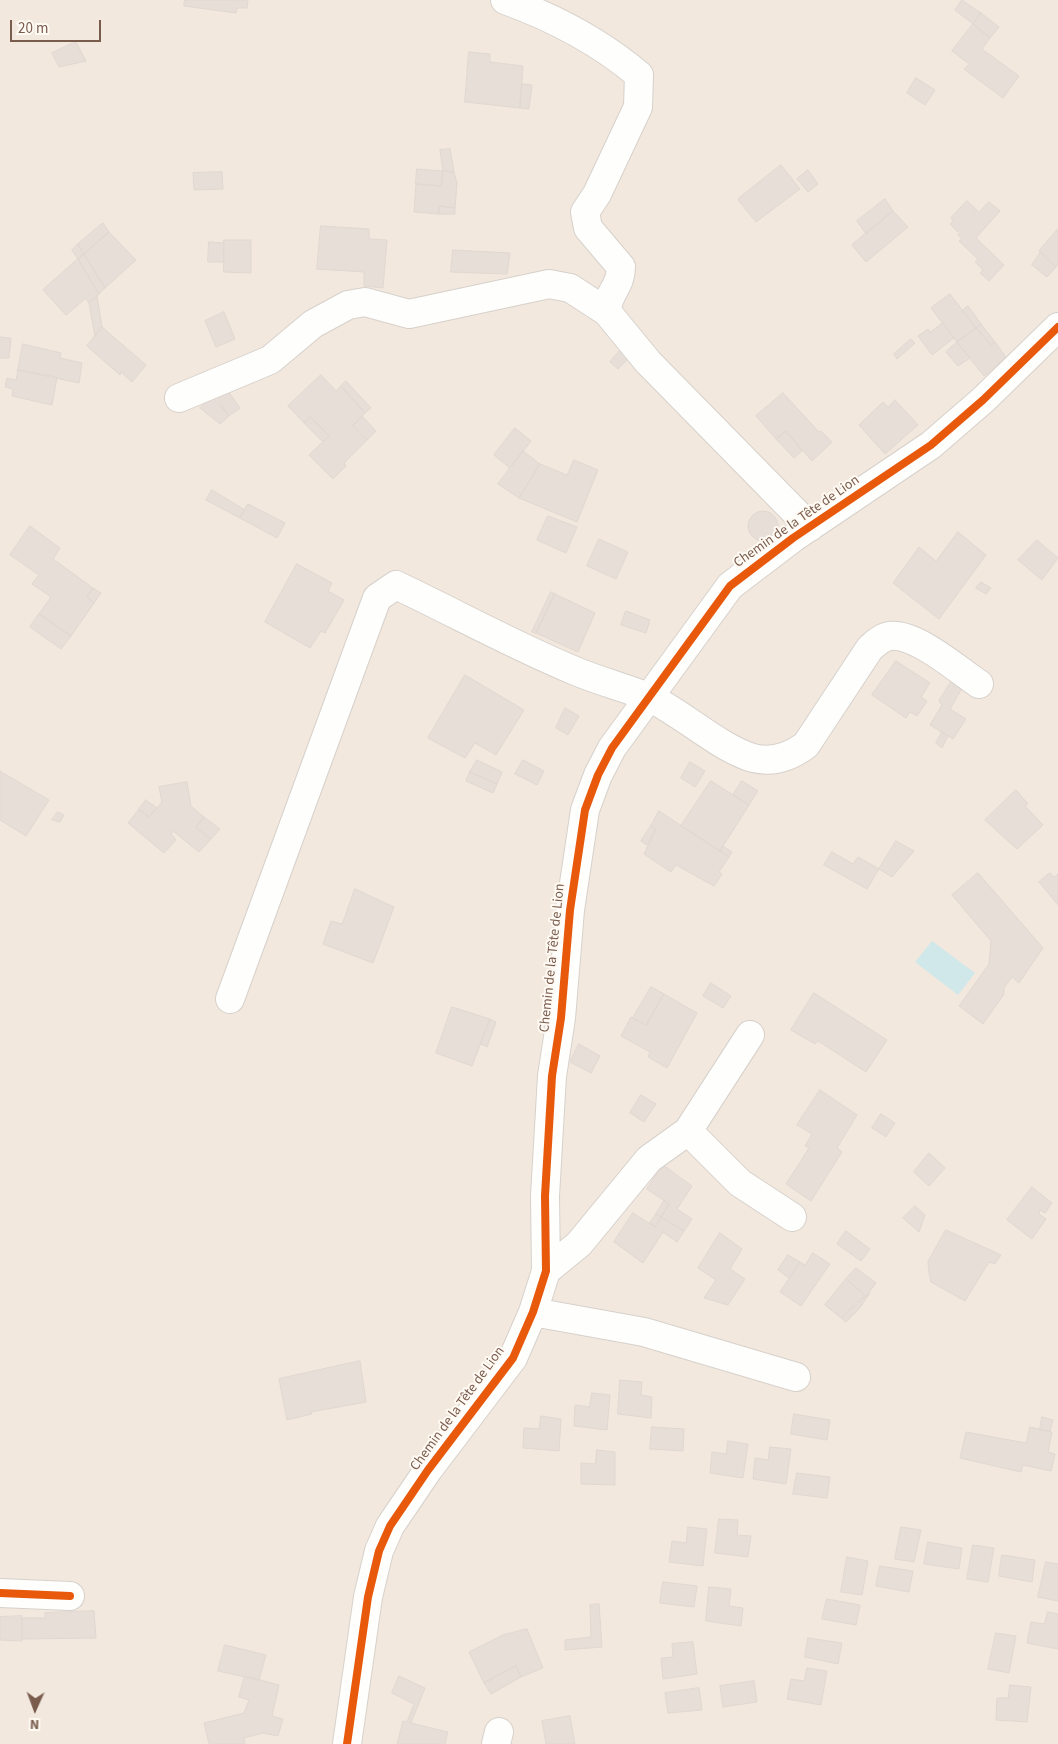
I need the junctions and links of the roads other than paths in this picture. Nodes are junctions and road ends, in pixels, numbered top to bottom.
1 (505, 0) edge
2 (606, 312) junction
3 (1058, 327) edge
4 (179, 398) dead end
5 (810, 527) junction
6 (979, 684) dead end
7 (649, 698) junction
8 (230, 999) dead end
9 (750, 1035) dead end
10 (688, 1131) junction
11 (792, 1217) dead end
12 (546, 1272) junction
13 (533, 1312) junction
14 (796, 1376) dead end
15 (0, 1593) edge
16 (70, 1596) dead end
17 (347, 1744) edge

1 - 2 street
2 - 4 street
2 - 5 street
3 - 5 street, Chemin de la Tête de Lion
5 - 7 street, Chemin de la Tête de Lion
6 - 7 street
7 - 8 street
7 - 12 street, Chemin de la Tête de Lion
9 - 10 street
10 - 11 street
10 - 12 street
12 - 13 street, Chemin de la Tête de Lion
13 - 14 street
13 - 17 street, Chemin de la Tête de Lion
15 - 16 street

